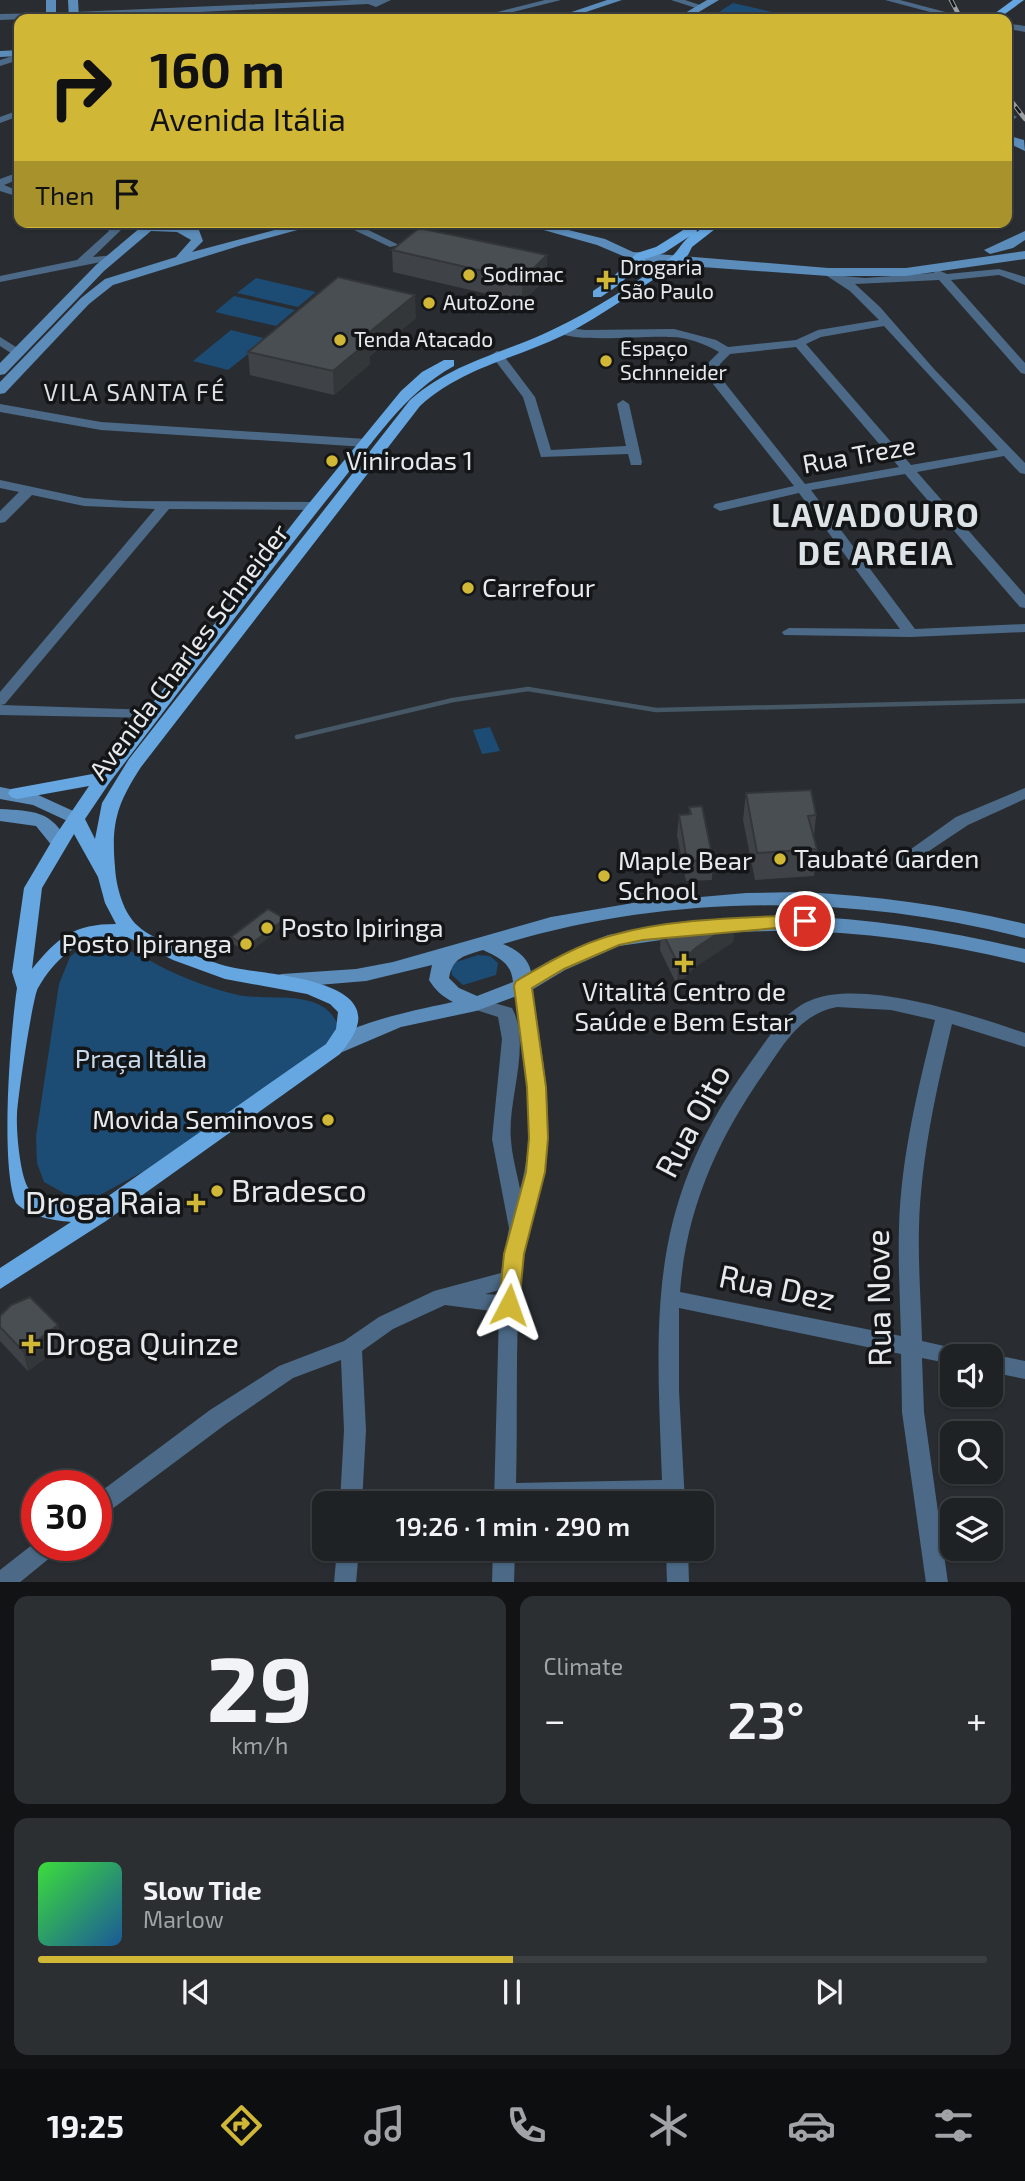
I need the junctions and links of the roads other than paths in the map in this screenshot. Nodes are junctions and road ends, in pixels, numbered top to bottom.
1 (136, 0) edge
2 (387, 0) edge
3 (557, 0) edge
4 (617, 0) edge
5 (675, 0) edge
6 (714, 0) edge
7 (889, 0) edge
8 (1019, 0) edge
9 (250, 4) edge
10 (369, 4) edge
11 (702, 7) junction
12 (135, 13) junction
13 (120, 14) edge
14 (496, 14) edge
15 (572, 14) edge
16 (689, 14) edge
17 (945, 14) edge
18 (999, 14) edge
19 (1012, 27) dead end
20 (1025, 29) edge
21 (112, 228) edge
22 (149, 228) edge
23 (179, 228) edge
24 (193, 228) edge
25 (296, 228) edge
26 (356, 228) edge
27 (545, 228) edge
28 (570, 228) edge
29 (694, 228) edge
30 (710, 228) edge
31 (1025, 235) edge
32 (197, 236) junction
33 (394, 245) edge
34 (660, 250) junction
35 (636, 255) junction
36 (1025, 255) edge
37 (113, 257) junction
38 (679, 257) junction
39 (169, 263) junction
40 (79, 265) junction
41 (830, 267) junction
42 (148, 268) junction
43 (626, 268) junction
44 (938, 273) junction
45 (651, 274) junction
46 (0, 279) edge
47 (844, 279) junction
48 (1025, 282) edge
49 (872, 283) junction
50 (861, 293) junction
51 (885, 322) junction
52 (561, 331) junction
53 (0, 341) edge
54 (799, 343) junction
55 (726, 351) junction
56 (18, 352) junction
57 (497, 355) junction
58 (1025, 370) edge
59 (0, 371) edge
60 (0, 390) edge
61 (623, 404) dead end
62 (0, 408) edge
63 (366, 443) junction
64 (1007, 452) junction
65 (908, 469) junction
66 (1025, 470) edge
67 (0, 484) edge
68 (802, 488) junction
69 (29, 490) junction
70 (166, 505) junction
71 (314, 506) junction
72 (720, 507) dead end
73 (0, 519) edge
74 (1025, 604) edge
75 (1025, 628) edge
76 (789, 632) dead end
77 (911, 633) junction
78 (0, 701) edge
79 (0, 710) edge
80 (153, 715) junction
81 (104, 778) junction
82 (8, 793) edge
83 (1025, 793) edge
84 (0, 815) edge
85 (76, 818) junction
86 (59, 843) junction
87 (905, 859) dead end
88 (107, 885) junction
89 (131, 931) junction
90 (1025, 931) edge
91 (486, 944) junction
92 (453, 951) junction
93 (1025, 956) edge
94 (282, 981) junction
95 (523, 986) junction
96 (27, 988) junction
97 (476, 1004) junction
98 (945, 1015) junction
99 (1025, 1040) edge
100 (332, 1049) junction
101 (3, 1122) edge
102 (98, 1215) junction
103 (519, 1228) junction
104 (510, 1279) junction
105 (0, 1280) edge
106 (441, 1297) junction
107 (669, 1298) junction
108 (509, 1305) junction
109 (351, 1347) junction
110 (910, 1348) junction
111 (940, 1353) edge
112 (1003, 1366) edge
113 (1025, 1370) edge
114 (352, 1491) edge
115 (505, 1491) edge
116 (674, 1491) edge
117 (112, 1496) edge
118 (29, 1561) edge
119 (347, 1561) edge
120 (504, 1561) edge
121 (677, 1561) edge
122 (2, 1582) edge
123 (345, 1582) edge
124 (503, 1582) edge
125 (678, 1582) edge
126 (937, 1582) edge

1 - 12 street
2 - 10 street
3 - 14 street
4 - 15 street
5 - 11 street
6 - 11 street
7 - 17 street
8 - 18 main road
9 - 10 street
9 - 12 street
11 - 16 street
12 - 13 street
19 - 20 street
21 - 40 street
22 - 37 street
23 - 32 street
24 - 32 street
25 - 39 street
26 - 33 street
27 - 35 street
28 - 34 street
29 - 34 main road, Avenida Charles Schneider
30 - 38 main road, Avenida Charles Schneider
31 - 41 street
32 - 39 street
34 - 35 main road, Avenida Charles Schneider
34 - 38 street
35 - 38 street
35 - 43 main road, Avenida Charles Schneider
36 - 44 street
37 - 40 street
37 - 42 street
37 - 56 street
38 - 41 street
38 - 45 main road, Avenida Charles Schneider
39 - 42 street
40 - 46 street
41 - 44 street
41 - 47 street
42 - 60 street
43 - 45 main road
43 - 63 main road, Avenida Charles Schneider
44 - 48 street
44 - 49 street
44 - 58 street
45 - 52 main road, Avenida Charles Schneider
47 - 49 street
47 - 50 street
49 - 50 street
50 - 51 street
51 - 54 street
51 - 64 street
52 - 55 street
52 - 57 main road, Avenida Charles Schneider
53 - 56 street
54 - 55 street
54 - 65 street
55 - 68 street
56 - 59 street
57 - 61 street
57 - 88 main road, Avenida Charles Schneider
62 - 63 street
63 - 71 main road, Avenida Charles Schneider
64 - 65 street, Rua Treze
64 - 66 street
65 - 68 street, Rua Treze
65 - 74 street
67 - 69 street
68 - 72 street, Rua Treze
68 - 77 street
69 - 70 street
69 - 73 street
70 - 71 street
70 - 78 street
71 - 80 main road, Avenida Charles Schneider
75 - 77 street
76 - 77 street
79 - 80 street
80 - 81 main road, Avenida Charles Schneider
81 - 82 main road
81 - 85 main road, Avenida Charles Schneider
82 - 85 street
83 - 87 street
84 - 86 street
85 - 86 main road, Avenida Charles Schneider
85 - 88 main road
86 - 96 main road, Avenida Charles Schneider
88 - 89 main road, Avenida Charles Schneider
89 - 94 main road
89 - 96 main road
90 - 91 street
91 - 92 street
91 - 95 street
92 - 94 street
92 - 97 street
93 - 95 street
94 - 100 main road
95 - 97 street
95 - 103 street
96 - 101 main road, Avenida Charles Schneider
97 - 100 street
97 - 103 street
98 - 99 street, Rua Oito
98 - 107 street, Rua Oito
98 - 110 street, Rua Nove
100 - 102 main road
101 - 102 main road, Avenida Charles Schneider
102 - 105 main road
103 - 104 street
104 - 106 street
104 - 108 street
106 - 108 street
106 - 109 street
107 - 110 street, Rua Dez
107 - 116 street, Rua Oito
108 - 115 street
109 - 114 street
109 - 117 street
110 - 111 street, Rua Dez
110 - 126 street, Rua Nove
112 - 113 street
118 - 122 street
119 - 123 street
120 - 124 street
121 - 125 street

